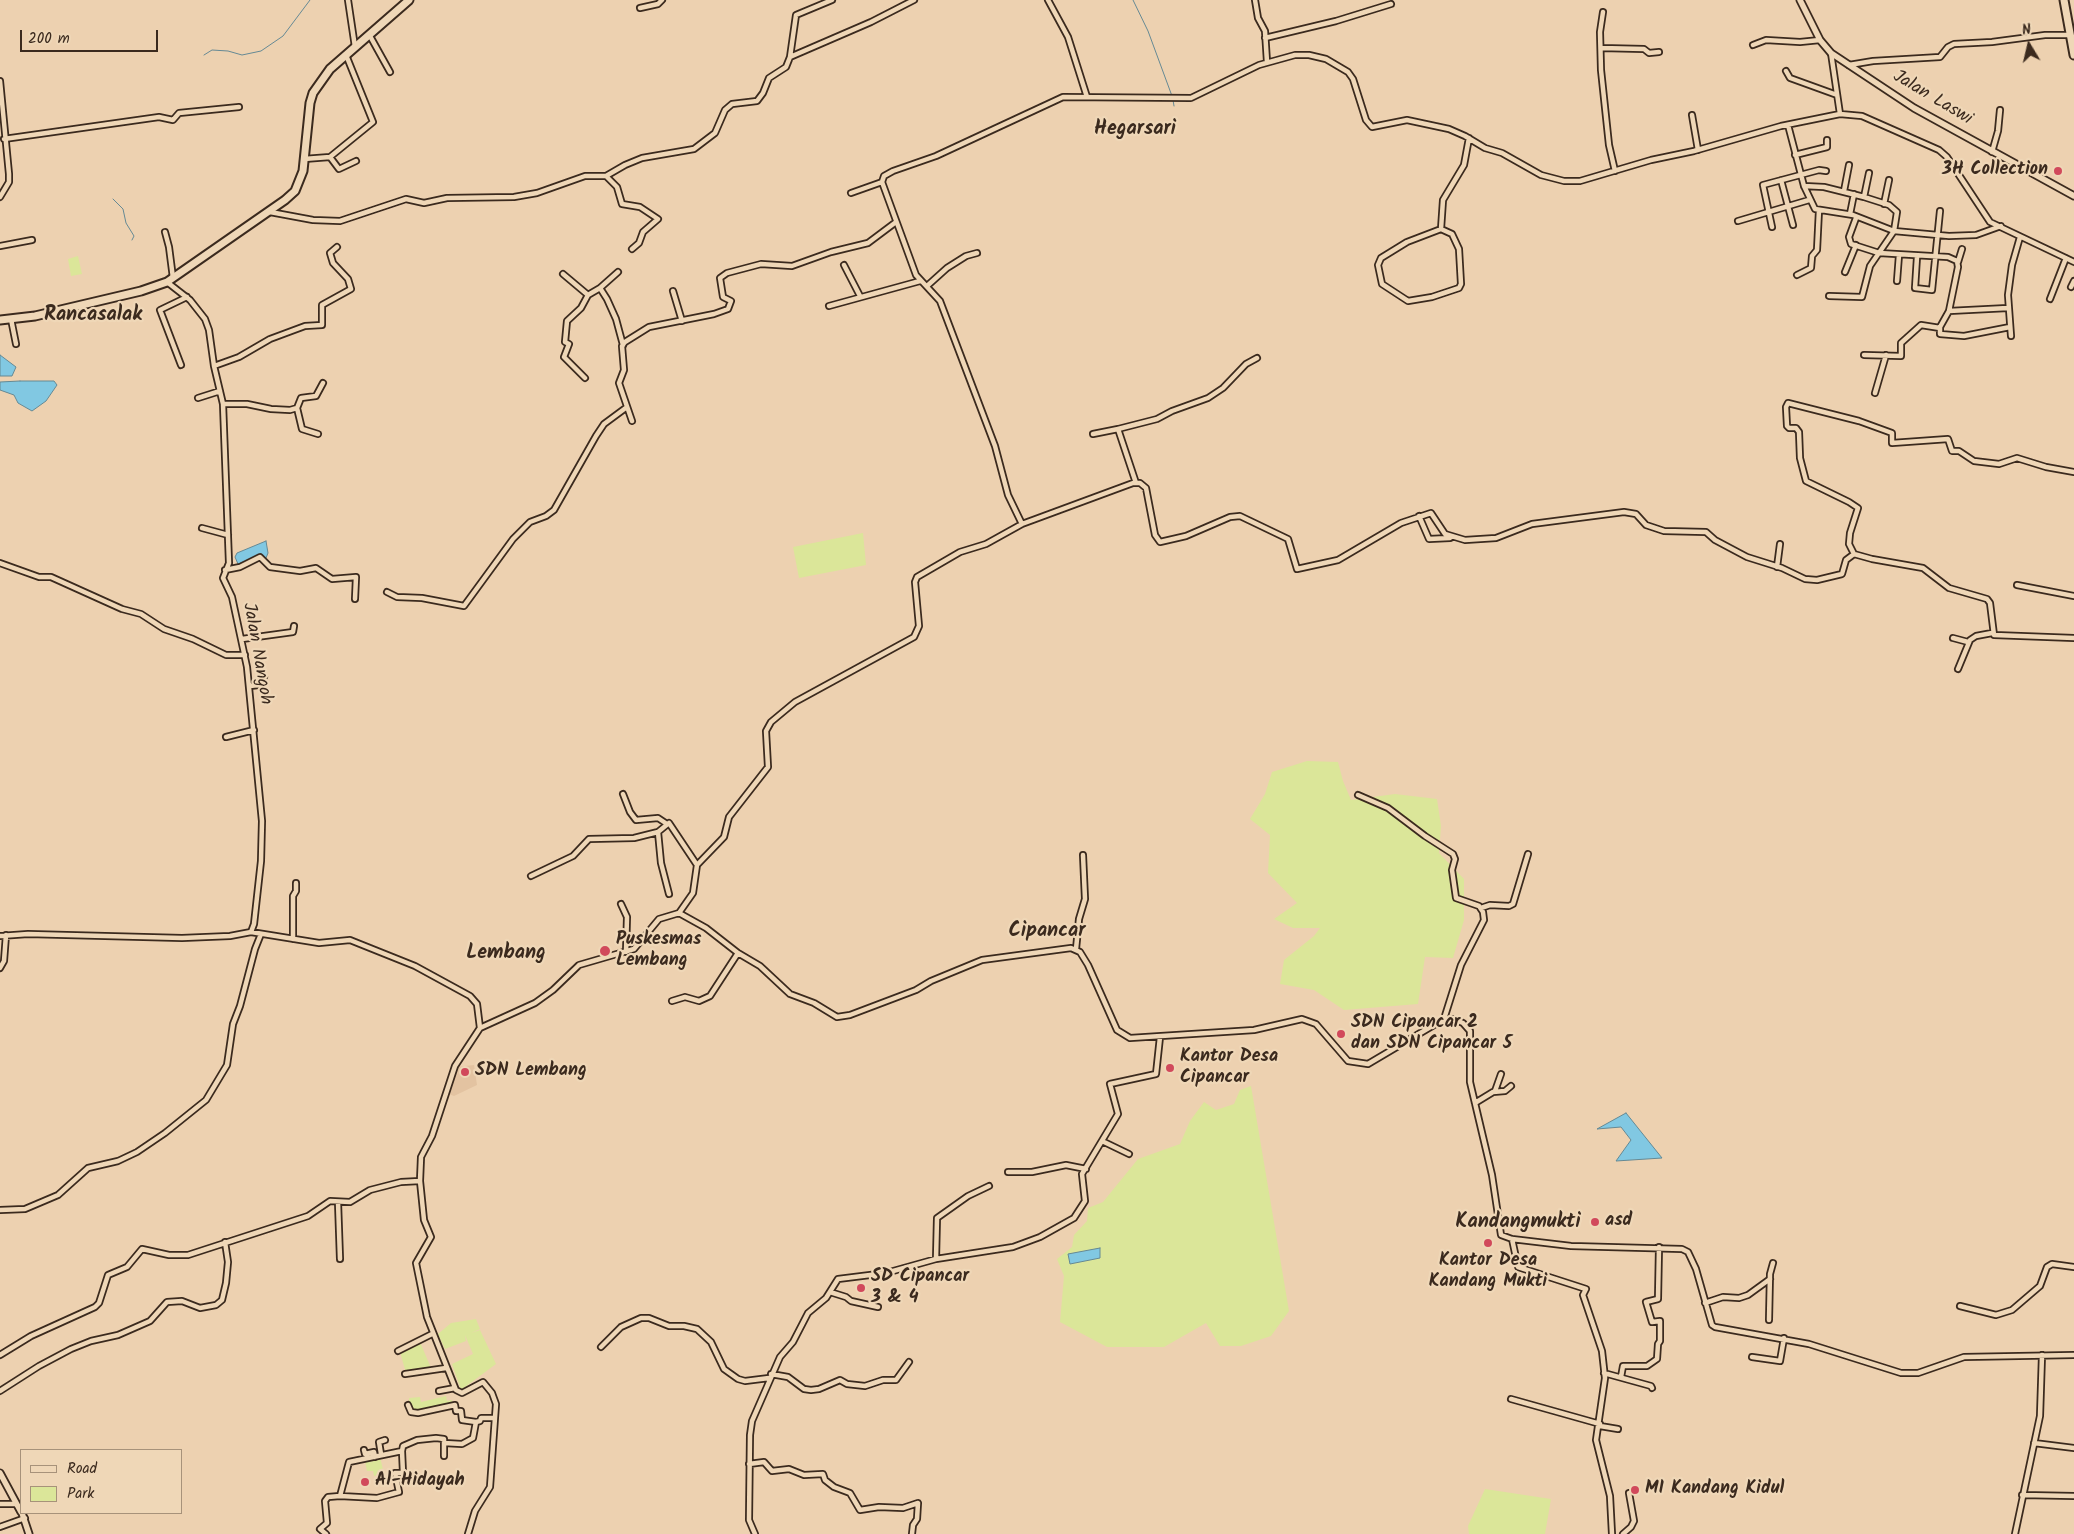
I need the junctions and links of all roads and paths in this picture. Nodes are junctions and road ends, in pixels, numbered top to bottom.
1 (348, 0) edge
2 (409, 0) edge
3 (662, 0) edge
4 (832, 0) edge
5 (914, 0) edge
6 (1048, 0) edge
7 (1255, 0) edge
8 (1800, 0) edge
9 (2065, 1) edge
10 (1391, 4) dead end
11 (640, 8) dead end
12 (1604, 12) dead end
13 (2071, 21) edge
14 (2071, 35) junction
15 (370, 36) junction
16 (1265, 38) junction
17 (1820, 40) junction
18 (1752, 45) dead end
19 (356, 48) junction
20 (1601, 48) junction
21 (1659, 52) dead end
22 (1831, 54) junction
23 (346, 55) junction
24 (2074, 55) edge
25 (790, 57) junction
26 (1267, 62) junction
27 (1849, 65) junction
28 (1786, 70) dead end
29 (390, 72) dead end
30 (0, 81) edge
31 (1837, 95) junction
32 (1086, 97) junction
33 (239, 107) dead end
34 (2000, 110) dead end
35 (1840, 114) junction
36 (1692, 115) dead end
37 (1788, 125) junction
38 (1469, 138) junction
39 (4, 139) junction
40 (1828, 140) dead end
41 (1698, 150) junction
42 (1992, 152) junction
43 (1796, 155) junction
44 (330, 157) junction
45 (304, 159) junction
46 (356, 161) dead end
47 (1849, 165) dead end
48 (1615, 171) junction
49 (1826, 171) dead end
50 (1869, 173) dead end
51 (1801, 174) junction
52 (606, 176) junction
53 (1781, 180) junction
54 (1889, 180) dead end
55 (882, 182) junction
56 (1804, 186) junction
57 (1844, 191) junction
58 (851, 193) dead end
59 (1854, 194) junction
60 (2074, 196) edge
61 (0, 197) edge
62 (1864, 197) junction
63 (1809, 200) junction
64 (1884, 204) junction
65 (1788, 206) junction
66 (1819, 210) junction
67 (1940, 211) dead end
68 (270, 212) junction
69 (1768, 212) junction
70 (1850, 214) junction
71 (1856, 218) junction
72 (1738, 221) dead end
73 (896, 222) junction
74 (1793, 225) dead end
75 (2001, 226) junction
76 (1772, 227) dead end
77 (1442, 229) junction
78 (1894, 231) junction
79 (165, 232) dead end
80 (1937, 235) junction
81 (2020, 237) junction
82 (32, 240) dead end
83 (1856, 245) junction
84 (0, 246) edge
85 (337, 247) dead end
86 (1962, 249) dead end
87 (632, 250) dead end
88 (977, 253) dead end
89 (1878, 253) junction
90 (1899, 255) junction
91 (1917, 257) junction
92 (1935, 257) junction
93 (2066, 258) junction
94 (1958, 262) junction
95 (2074, 262) edge
96 (844, 265) dead end
97 (618, 272) dead end
98 (1846, 272) dead end
99 (563, 274) dead end
100 (1797, 275) dead end
101 (170, 280) junction
102 (920, 281) junction
103 (1897, 281) dead end
104 (2074, 281) edge
105 (927, 286) junction
106 (600, 288) junction
107 (2070, 288) dead end
108 (672, 290) dead end
109 (588, 295) junction
110 (860, 296) junction
111 (1829, 296) dead end
112 (187, 297) junction
113 (2050, 299) dead end
114 (829, 306) dead end
115 (2008, 308) junction
116 (1949, 311) junction
117 (11, 319) junction
118 (0, 320) edge
119 (682, 321) junction
120 (1941, 326) junction
121 (2010, 327) junction
122 (2011, 336) dead end
123 (16, 344) dead end
124 (623, 345) junction
125 (1864, 355) dead end
126 (1886, 355) junction
127 (1257, 358) dead end
128 (181, 365) dead end
129 (214, 366) junction
130 (585, 378) dead end
131 (324, 383) dead end
132 (220, 391) junction
133 (1875, 393) dead end
134 (198, 398) dead end
135 (223, 404) junction
136 (627, 407) junction
137 (298, 408) junction
138 (632, 421) dead end
139 (1118, 429) junction
140 (318, 434) dead end
141 (1093, 434) dead end
142 (2074, 472) edge
143 (1136, 483) junction
144 (1419, 516) junction
145 (1022, 524) junction
146 (202, 528) dead end
147 (228, 535) junction
148 (1450, 538) junction
149 (1780, 544) dead end
150 (1854, 554) junction
151 (0, 563) edge
152 (1777, 567) junction
153 (226, 570) junction
154 (2017, 585) dead end
155 (387, 592) dead end
156 (2074, 596) edge
157 (355, 599) dead end
158 (294, 626) dead end
159 (1992, 633) junction
160 (1953, 638) dead end
161 (2074, 638) edge
162 (242, 639) junction
163 (1968, 642) junction
164 (245, 655) junction
165 (1958, 669) dead end
166 (264, 677) dead end
167 (250, 686) junction
168 (254, 730) junction
169 (226, 737) dead end
170 (623, 794) dead end
171 (1358, 795) dead end
172 (667, 824) junction
173 (658, 832) junction
174 (1528, 854) dead end
175 (1083, 855) dead end
176 (697, 865) junction
177 (531, 876) dead end
178 (296, 882) dead end
179 (669, 894) dead end
180 (621, 904) dead end
181 (1481, 908) junction
182 (679, 913) junction
183 (251, 932) junction
184 (261, 934) junction
185 (3, 936) edge
186 (294, 939) junction
187 (1076, 949) junction
188 (626, 952) junction
189 (738, 953) junction
190 (0, 968) edge
191 (672, 1001) dead end
192 (1444, 1019) junction
193 (480, 1028) junction
194 (1160, 1038) junction
195 (1501, 1074) dead end
196 (1511, 1086) dead end
197 (1495, 1091) junction
198 (1475, 1103) junction
199 (1102, 1141) junction
200 (1129, 1154) dead end
201 (1086, 1169) junction
202 (1008, 1172) dead end
203 (420, 1181) junction
204 (989, 1186) dead end
205 (338, 1202) junction
206 (0, 1210) edge
207 (1512, 1239) junction
208 (225, 1242) junction
209 (1659, 1247) junction
210 (340, 1259) dead end
211 (936, 1259) junction
212 (1773, 1263) dead end
213 (2074, 1267) edge
214 (1770, 1279) junction
215 (830, 1292) junction
216 (1706, 1303) junction
217 (1960, 1306) dead end
218 (878, 1307) dead end
219 (1769, 1320) dead end
220 (432, 1334) junction
221 (1784, 1338) junction
222 (601, 1346) dead end
223 (398, 1351) dead end
224 (0, 1355) edge
225 (2042, 1355) junction
226 (2074, 1355) edge
227 (1752, 1357) dead end
228 (909, 1362) dead end
229 (446, 1368) junction
230 (1604, 1373) junction
231 (405, 1374) dead end
232 (770, 1376) junction
233 (1621, 1377) junction
234 (455, 1388) junction
235 (1652, 1388) dead end
236 (0, 1391) edge
237 (439, 1391) dead end
238 (1511, 1398) dead end
239 (408, 1405) dead end
240 (494, 1418) junction
241 (476, 1422) junction
242 (1600, 1425) junction
243 (1618, 1429) dead end
244 (386, 1440) dead end
245 (444, 1443) junction
246 (2034, 1443) junction
247 (2074, 1448) edge
248 (364, 1450) dead end
249 (402, 1451) junction
250 (381, 1454) junction
251 (350, 1456) dead end
252 (444, 1456) dead end
253 (375, 1457) junction
254 (349, 1462) junction
255 (749, 1464) junction
256 (0, 1473) edge
257 (1629, 1494) dead end
258 (340, 1496) junction
259 (2022, 1496) junction
260 (2074, 1496) edge
261 (0, 1504) edge
262 (16, 1504) junction
263 (20, 1510) edge
264 (23, 1514) edge
265 (0, 1527) edge
266 (29, 1534) edge
267 (326, 1534) edge
268 (468, 1534) edge
269 (755, 1534) edge
270 (912, 1534) edge
271 (1612, 1534) edge
272 (1622, 1534) edge
273 (2015, 1534) edge

1 - 19 street
2 - 15 main road
3 - 11 street
4 - 25 street
5 - 25 street
6 - 32 street
7 - 16 street
8 - 17 street, Jalan Laswi
9 - 13 main road
10 - 16 street
12 - 20 street
13 - 14 main road
14 - 24 main road
14 - 27 street
15 - 19 main road
15 - 29 street
16 - 26 street
17 - 18 street
17 - 22 street, Jalan Laswi
19 - 23 main road
20 - 21 street
20 - 48 street
22 - 27 street, Jalan Laswi
22 - 31 street
23 - 44 street
23 - 45 main road
25 - 52 street
26 - 32 street
26 - 38 street
27 - 42 street, Jalan Laswi
28 - 31 street
30 - 39 street
31 - 35 street
32 - 55 street
33 - 39 street
34 - 42 street
35 - 37 street
35 - 75 street
36 - 41 street
37 - 41 street
37 - 43 street
38 - 48 street
38 - 77 street
39 - 61 street
40 - 43 street
41 - 48 street
42 - 60 street, Jalan Laswi
43 - 51 street
44 - 45 street
44 - 46 street
45 - 68 main road
47 - 57 street
49 - 51 street
50 - 62 street
51 - 53 street
51 - 56 street
52 - 68 street
52 - 87 street
53 - 65 street
53 - 69 street
54 - 64 street
55 - 58 street
55 - 73 street
56 - 57 street
56 - 63 street
57 - 59 street
59 - 62 street
59 - 70 street
62 - 64 street
63 - 65 street
63 - 66 street
64 - 78 street
65 - 69 street
65 - 74 street
66 - 70 street
66 - 100 street
67 - 80 street
68 - 101 main road
69 - 72 street
69 - 76 street
70 - 71 street
71 - 78 street
71 - 83 street
73 - 102 street
73 - 119 street
75 - 80 street
75 - 81 street
77 - 77 street
78 - 80 street
78 - 89 street
79 - 101 street
80 - 92 street
81 - 93 street
81 - 115 street
82 - 84 street
83 - 89 street
83 - 98 street
85 - 129 street
86 - 94 street
88 - 105 street
89 - 90 street
89 - 111 street
90 - 91 street
90 - 103 street
91 - 92 street
91 - 92 street
92 - 94 street
93 - 95 street
93 - 113 street
94 - 116 street
96 - 110 street
97 - 106 street
99 - 109 street
101 - 112 street, Jalan Nangoh
101 - 117 main road
102 - 105 street
102 - 110 street
104 - 107 street
105 - 145 street
106 - 109 street
106 - 124 street
108 - 119 street
109 - 130 street
110 - 114 street
112 - 128 street
112 - 129 street, Jalan Nangoh
115 - 116 street
115 - 121 street
116 - 120 street
117 - 118 main road
117 - 123 street
119 - 124 street
120 - 121 street
120 - 126 street
121 - 122 street
124 - 136 street
125 - 126 street
126 - 133 street
127 - 139 street
129 - 132 street, Jalan Nangoh
131 - 137 street
132 - 134 street
132 - 135 street, Jalan Nangoh
135 - 137 street
135 - 147 street, Jalan Nangoh
136 - 138 street
136 - 155 street
137 - 140 street
139 - 141 street
139 - 143 street
142 - 150 street
143 - 144 street
143 - 145 street
144 - 148 street
144 - 148 street
145 - 176 street
146 - 147 street
147 - 153 street, Jalan Nangoh
148 - 152 street
149 - 152 street
150 - 152 street
150 - 159 street
151 - 164 street
153 - 157 street
153 - 162 street, Jalan Nangoh
154 - 156 street
158 - 162 street
159 - 161 street
159 - 163 street
160 - 163 street
162 - 164 street, Jalan Nangoh
163 - 165 street
164 - 167 street, Jalan Nangoh
166 - 167 street
167 - 168 street, Jalan Nangoh
168 - 169 street
168 - 183 street, Jalan Nangoh
170 - 172 street
171 - 181 street
172 - 173 street
172 - 176 street
173 - 177 street
173 - 179 street
174 - 181 street
175 - 187 street
176 - 182 street
178 - 186 street
180 - 188 street
181 - 192 street
182 - 188 street
182 - 189 street
183 - 184 street
183 - 185 street
184 - 186 street
184 - 206 street
185 - 190 street
186 - 193 street
187 - 189 street
187 - 194 street
188 - 193 street
189 - 191 street
192 - 194 street
192 - 198 street
193 - 203 street
194 - 199 street
195 - 197 street
196 - 197 street
197 - 198 street
198 - 207 street
199 - 200 street
199 - 201 street
201 - 202 street
201 - 211 street
203 - 205 street
203 - 220 street
204 - 211 street
205 - 208 street
205 - 210 street
207 - 209 street
207 - 230 street
208 - 224 street
208 - 236 street
209 - 216 street
209 - 233 street
211 - 215 street
212 - 214 street
213 - 217 street
214 - 216 street
214 - 219 street
215 - 218 street
215 - 232 street
216 - 221 street
220 - 223 street
220 - 229 street
221 - 225 street
221 - 227 street
222 - 232 street
225 - 226 street
225 - 246 street
228 - 232 street
229 - 231 street
229 - 234 street
230 - 233 street
230 - 242 street
232 - 255 street
233 - 235 street
234 - 237 street
234 - 240 street
238 - 242 street
239 - 241 street
240 - 241 street
240 - 268 street
241 - 245 street
242 - 243 street
242 - 271 street
244 - 250 street
245 - 249 street
245 - 252 street
246 - 247 street
246 - 259 street
248 - 253 street
249 - 250 street
249 - 258 street
250 - 253 street
251 - 254 street
253 - 254 street
254 - 258 street
255 - 269 street
255 - 270 street
256 - 262 street
257 - 272 street
258 - 267 street
259 - 260 street
259 - 273 street
261 - 262 street
262 - 263 street
264 - 265 street
264 - 266 street

